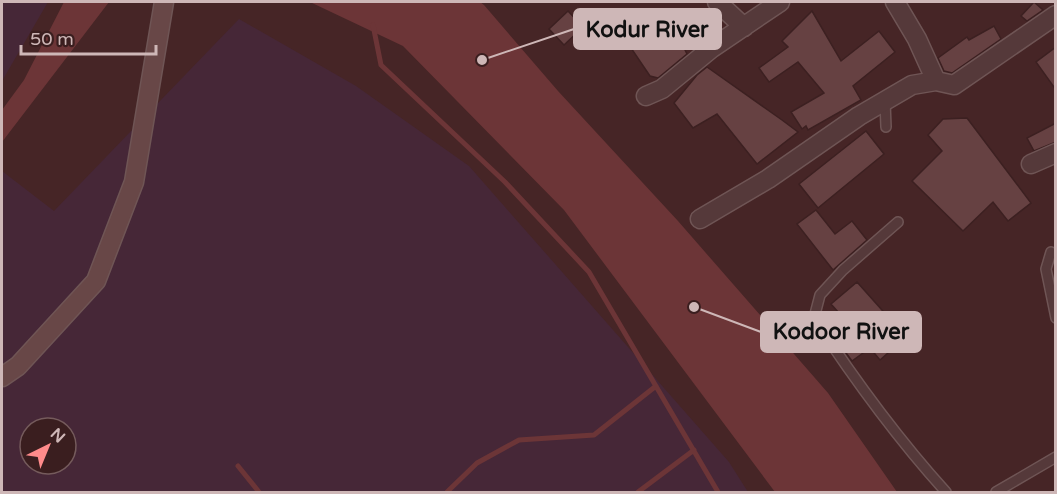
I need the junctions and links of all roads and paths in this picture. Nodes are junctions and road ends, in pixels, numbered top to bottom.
1 (164, 2) edge
2 (717, 2) edge
3 (780, 2) edge
4 (896, 2) edge
5 (1056, 15) edge
6 (744, 27) junction
7 (936, 81) junction
8 (646, 96) dead end
9 (885, 101) junction
10 (886, 127) dead end
11 (1056, 153) edge
12 (1031, 164) dead end
13 (700, 219) dead end
14 (898, 222) dead end
15 (1051, 252) dead end
16 (1056, 318) edge
17 (2, 377) edge
18 (1056, 457) edge
19 (946, 492) edge
20 (996, 492) edge

1 - 17 main road
2 - 6 street
3 - 6 street
4 - 7 street
5 - 7 street
6 - 8 street
7 - 9 street
9 - 10 lane
9 - 13 street
11 - 12 street
14 - 19 lane
15 - 16 lane
18 - 20 lane

